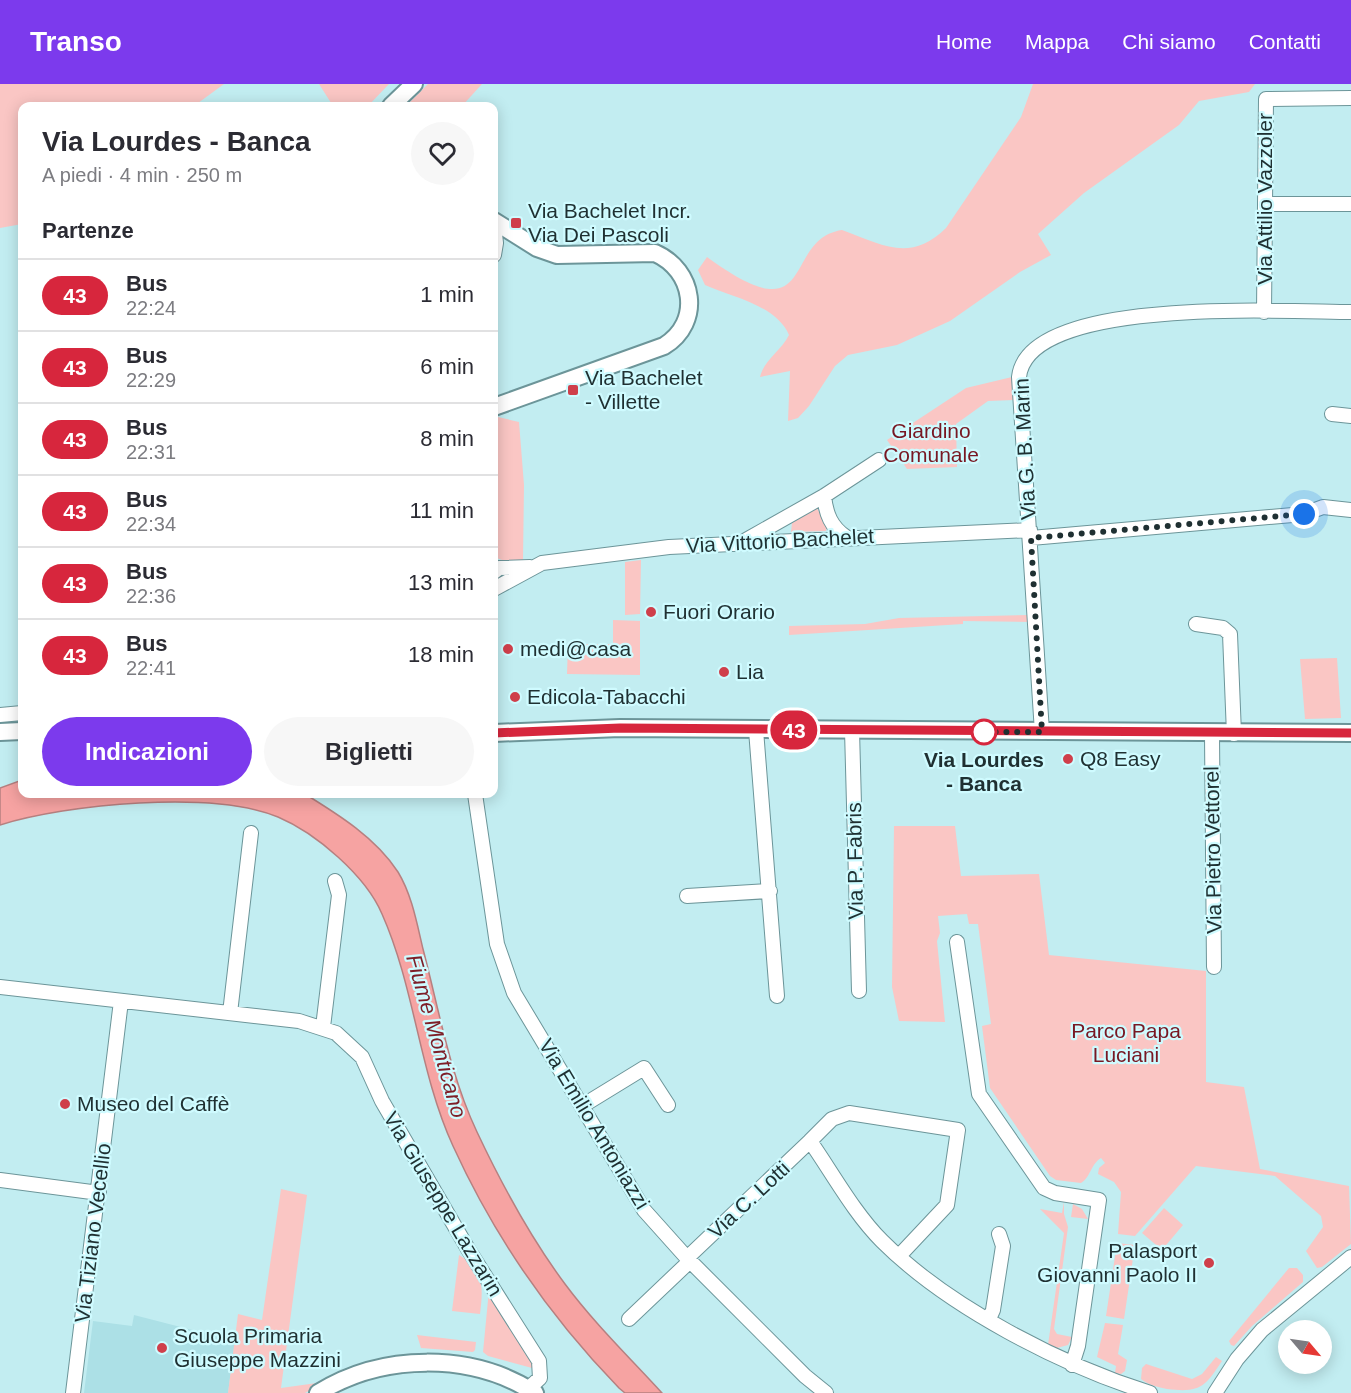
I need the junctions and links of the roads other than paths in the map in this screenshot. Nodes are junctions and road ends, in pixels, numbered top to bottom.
1 (414, 84) edge
2 (1351, 99) edge
3 (395, 102) edge
4 (1266, 204) junction
5 (1351, 204) edge
6 (498, 225) edge
7 (1264, 312) junction
8 (1351, 312) edge
9 (498, 406) edge
10 (1332, 414) dead end
11 (1351, 416) edge
12 (879, 460) dead end
13 (824, 496) junction
14 (1351, 510) edge
15 (1030, 534) junction
16 (846, 537) junction
17 (742, 542) junction
18 (532, 567) junction
19 (498, 569) edge
20 (500, 587) edge
21 (1196, 624) dead end
22 (18, 713) edge
23 (0, 715) edge
24 (498, 724) edge
25 (561, 729) junction
26 (756, 730) junction
27 (852, 730) junction
28 (18, 731) edge
29 (0, 732) edge
30 (1042, 732) junction
31 (498, 733) edge
32 (1351, 733) edge
33 (1212, 734) junction
34 (1234, 734) junction
35 (476, 798) edge
36 (251, 833) dead end
37 (335, 881) dead end
38 (770, 891) junction
39 (687, 896) dead end
40 (957, 942) dead end
41 (1214, 967) dead end
42 (0, 987) edge
43 (859, 991) dead end
44 (777, 996) dead end
45 (121, 1001) junction
46 (230, 1013) junction
47 (323, 1027) junction
48 (668, 1105) dead end
49 (582, 1107) junction
50 (810, 1141) junction
51 (0, 1180) edge
52 (99, 1193) junction
53 (999, 1234) dead end
54 (899, 1256) junction
55 (1351, 1257) edge
56 (689, 1259) junction
57 (629, 1319) dead end
58 (989, 1319) junction
59 (1072, 1365) junction
60 (532, 1391) edge
61 (73, 1393) edge
62 (318, 1393) edge
63 (826, 1393) edge
64 (1150, 1393) edge
65 (1215, 1393) edge

1 - 3 street
2 - 4 street, Via Attilio Vazzoler
4 - 5 street
4 - 7 street, Via Attilio Vazzoler
6 - 9 street
7 - 8 street, Via G. B. Marin
7 - 15 street, Via G. B. Marin
10 - 11 street
12 - 13 street
13 - 16 street
13 - 17 street
14 - 15 street, Via Vittorio Bachelet
15 - 16 street, Via Vittorio Bachelet
15 - 30 street, Via G. B. Marin
16 - 17 street, Via Vittorio Bachelet
17 - 18 street, Via Vittorio Bachelet
18 - 19 street, Via Vittorio Bachelet
18 - 20 street, Via Vittorio Bachelet
21 - 34 street
22 - 23 street
24 - 25 street
25 - 26 street
25 - 31 street
26 - 27 street
26 - 38 street
27 - 30 street
27 - 43 street, Via P. Fabris
28 - 29 street
30 - 33 street
32 - 34 street
33 - 34 street
33 - 41 street, Via Pietro Vettorel
35 - 49 street, Via Emilio Antoniazzi
36 - 46 street
37 - 47 street
38 - 39 street
38 - 44 street
40 - 59 street
42 - 45 street, Via Giuseppe Lazzarin
45 - 46 street, Via Giuseppe Lazzarin
45 - 52 street, Via Tiziano Vecellio
46 - 47 street, Via Giuseppe Lazzarin
47 - 60 street, Via Giuseppe Lazzarin
48 - 49 street
49 - 56 street, Via Emilio Antoniazzi
50 - 54 street
50 - 54 street, Via C. Lotti
50 - 56 street, Via C. Lotti
51 - 52 street
52 - 61 street, Via Tiziano Vecellio
53 - 58 street
54 - 58 street
55 - 65 street
56 - 57 street, Via C. Lotti
56 - 63 street, Via Emilio Antoniazzi
58 - 59 street
59 - 64 street
60 - 62 street

